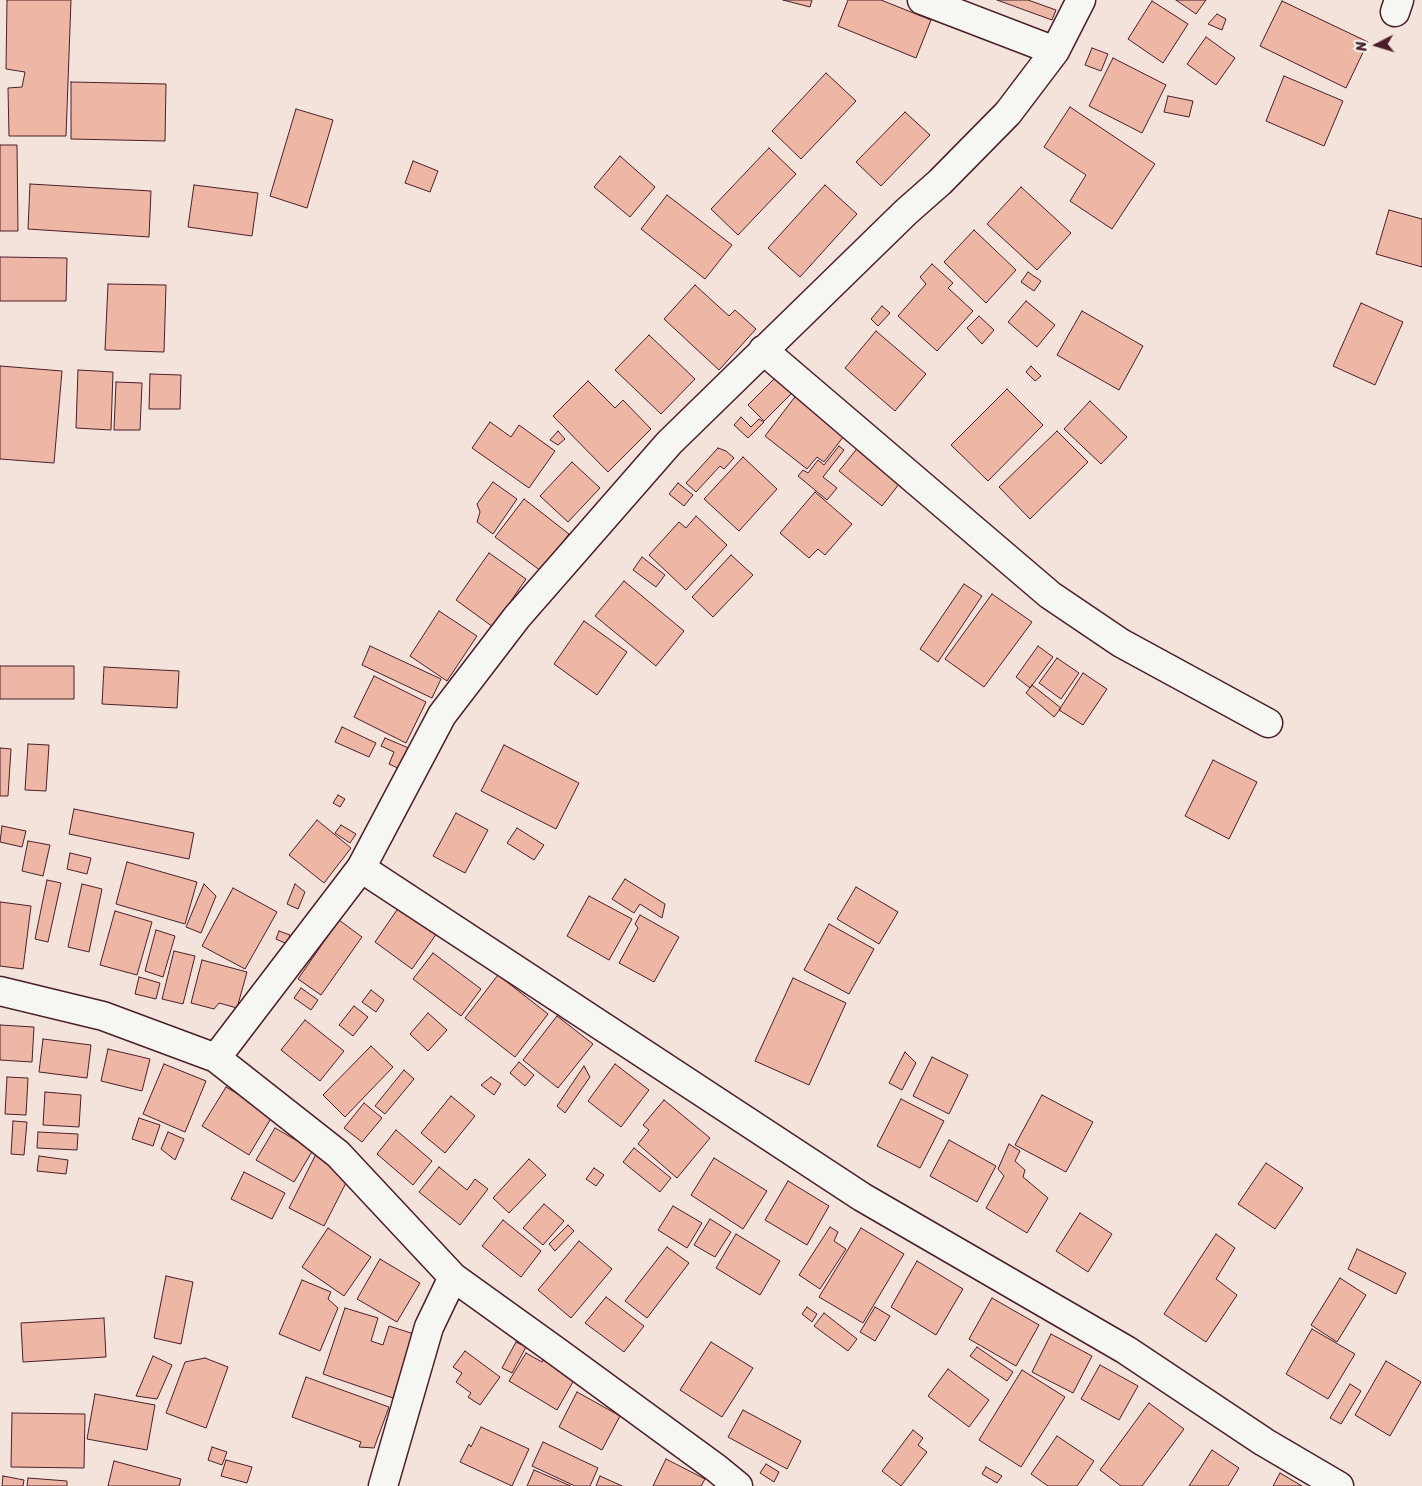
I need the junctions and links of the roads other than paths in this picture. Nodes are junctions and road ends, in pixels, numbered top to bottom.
1 (922, 0) edge
2 (1081, 0) edge
3 (1055, 52) junction
4 (763, 350) junction
5 (1268, 723) dead end
6 (361, 868) junction
7 (0, 991) edge
8 (216, 1058) junction
9 (453, 1277) junction
10 (382, 1486) edge
11 (738, 1486) edge
12 (1339, 1486) edge

1 - 3 street
2 - 3 street
3 - 4 street
4 - 5 street
4 - 6 street
6 - 8 street
6 - 12 street
7 - 8 street
8 - 9 street
9 - 10 street
9 - 11 street

